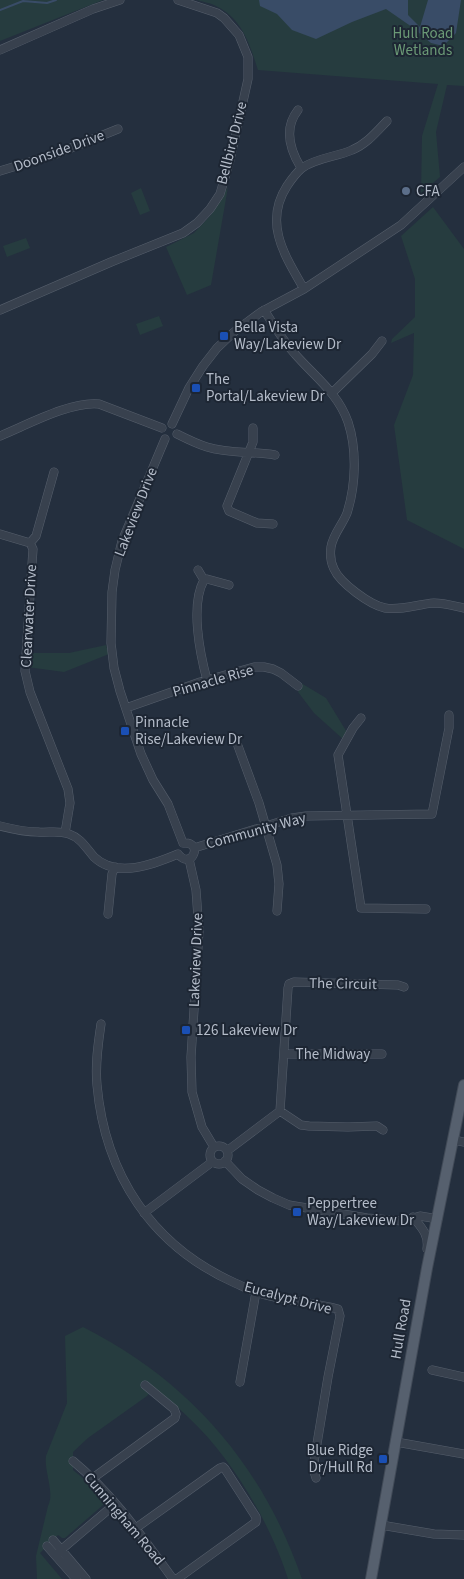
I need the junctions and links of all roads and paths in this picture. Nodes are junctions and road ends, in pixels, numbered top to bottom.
1 (120, 0) edge
2 (178, 0) edge
3 (0, 50) edge
4 (298, 110) dead end
5 (387, 121) dead end
6 (118, 129) dead end
7 (302, 168) junction
8 (0, 171) edge
9 (463, 171) edge
10 (304, 290) junction
11 (0, 310) edge
12 (264, 310) junction
13 (382, 342) dead end
14 (332, 393) junction
15 (172, 424) junction
16 (162, 428) junction
17 (253, 428) dead end
18 (178, 434) junction
19 (0, 436) edge
20 (165, 439) junction
21 (248, 453) junction
22 (275, 455) dead end
23 (54, 472) dead end
24 (273, 524) dead end
25 (0, 534) edge
26 (30, 543) junction
27 (198, 570) dead end
28 (204, 580) junction
29 (229, 585) dead end
30 (464, 608) edge
31 (208, 680) junction
32 (298, 686) dead end
33 (126, 708) junction
34 (449, 715) dead end
35 (361, 718) dead end
36 (238, 746) dead end
37 (348, 816) junction
38 (0, 826) edge
39 (266, 826) junction
40 (65, 833) junction
41 (183, 843) junction
42 (194, 848) junction
43 (178, 854) junction
44 (189, 859) junction
45 (115, 867) junction
46 (426, 908) dead end
47 (277, 911) dead end
48 (108, 914) dead end
49 (404, 987) dead end
50 (101, 1024) dead end
51 (284, 1054) junction
52 (382, 1054) dead end
53 (464, 1085) edge
54 (280, 1111) junction
55 (383, 1130) dead end
56 (459, 1141) edge
57 (214, 1147) junction
58 (227, 1151) junction
59 (212, 1162) junction
60 (225, 1162) junction
61 (144, 1213) junction
62 (414, 1217) junction
63 (438, 1219) junction
64 (427, 1268) junction
65 (256, 1292) junction
66 (432, 1370) dead end
67 (464, 1377) edge
68 (240, 1382) dead end
69 (145, 1385) dead end
70 (396, 1442) junction
71 (464, 1454) edge
72 (73, 1461) dead end
73 (92, 1478) junction
74 (316, 1478) dead end
75 (115, 1504) junction
76 (381, 1525) junction
77 (136, 1528) junction
78 (464, 1535) edge
79 (50, 1543) dead end
80 (58, 1552) junction
81 (76, 1579) edge
82 (86, 1579) edge
83 (175, 1579) edge
84 (371, 1579) edge

1 - 3 street
2 - 11 street, Bellbird Drive
4 - 7 street
5 - 7 street
6 - 8 street, Doonside Drive
7 - 10 street
9 - 10 street
10 - 12 street
12 - 14 street
12 - 15 street
13 - 14 street
14 - 30 street
15 - 16 street
15 - 18 street
16 - 19 street
16 - 20 street
17 - 21 street
18 - 20 street
18 - 21 street
20 - 33 street, Lakeview Drive
21 - 22 street
21 - 24 street
23 - 26 street
25 - 26 street, Clearwater Drive
26 - 40 street, Clearwater Drive
27 - 28 street
28 - 29 street
28 - 31 street
31 - 32 street, Pinnacle Rise
31 - 33 street, Pinnacle Rise
33 - 41 street, Lakeview Drive
34 - 37 street, Community Way
35 - 37 street
36 - 39 street
37 - 39 street, Community Way
37 - 46 street
38 - 40 street
39 - 42 street, Community Way
39 - 47 street
40 - 45 street
41 - 42 street
41 - 43 street
42 - 44 street
43 - 44 street
43 - 45 street
44 - 57 street, Lakeview Drive
45 - 48 street
49 - 51 street, The Circuit
50 - 61 street, Eucalypt Drive
51 - 52 street, The Midway
51 - 54 street, The Circuit
53 - 56 main road, Hull Road
54 - 55 street
54 - 58 street
56 - 63 main road, Hull Road
57 - 58 street
57 - 59 street
58 - 60 street
59 - 60 street
59 - 61 street
60 - 62 street
61 - 65 street, Eucalypt Drive
62 - 63 street
62 - 64 street
63 - 64 main road, Hull Road
64 - 70 main road, Hull Road
65 - 68 street
65 - 74 street, Eucalypt Drive
66 - 67 street
69 - 73 street
70 - 71 street
70 - 76 main road, Hull Road
72 - 73 street, Cunningham Road
73 - 75 street, Cunningham Road
75 - 77 street, Cunningham Road
75 - 80 street
76 - 78 street
76 - 84 main road, Hull Road
77 - 83 street, Cunningham Road
77 - 83 street
79 - 80 street
80 - 81 street
80 - 82 street

